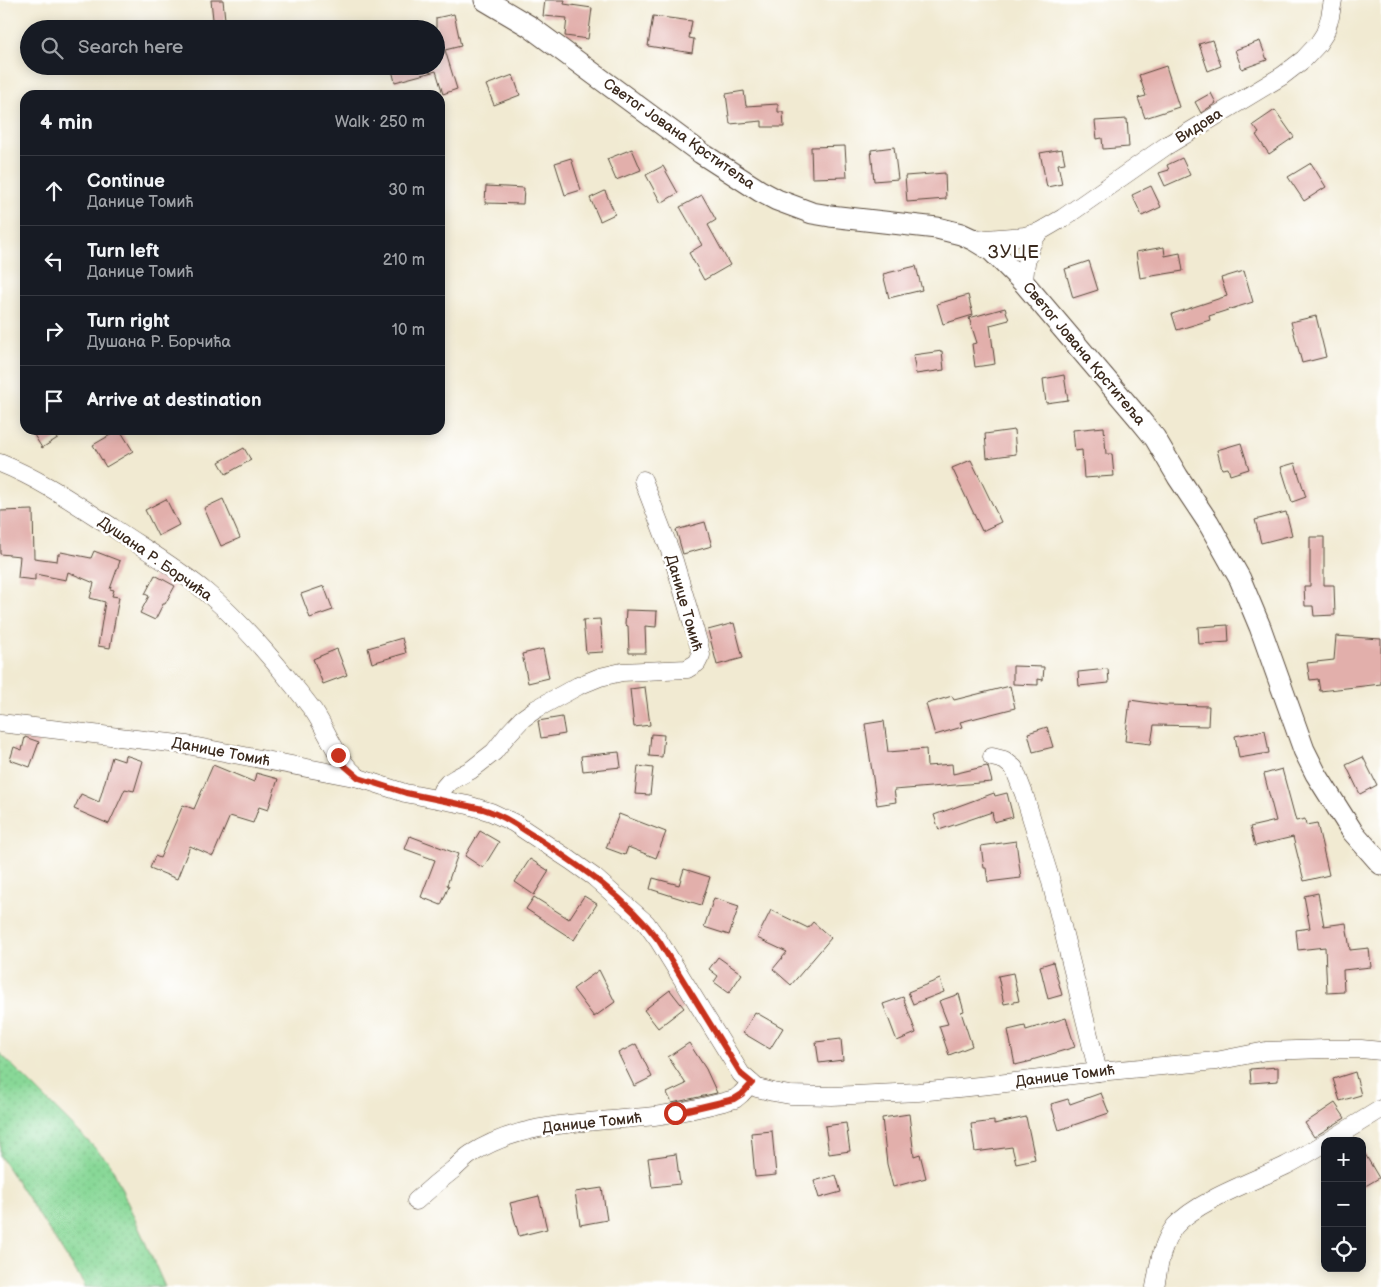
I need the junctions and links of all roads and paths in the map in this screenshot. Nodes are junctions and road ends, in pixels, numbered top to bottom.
1 (485, 0) edge
2 (1333, 0) edge
3 (1039, 232) junction
4 (974, 240) junction
5 (1024, 283) junction
6 (0, 463) edge
7 (643, 480) dead end
8 (0, 723) edge
9 (332, 745) junction
10 (992, 757) dead end
11 (324, 772) junction
12 (359, 778) junction
13 (439, 799) junction
14 (1381, 864) edge
15 (1381, 1051) edge
16 (1098, 1072) junction
17 (752, 1083) junction
18 (1381, 1110) edge
19 (1336, 1137) edge
20 (1321, 1145) edge
21 (416, 1200) dead end
22 (1155, 1287) edge

1 - 4 street, Светог Јована Крститеља
2 - 3 street, Видова
3 - 4 street, Видова
3 - 5 street
4 - 5 street, Светог Јована Крститеља
5 - 14 street, Светог Јована Крститеља
6 - 9 street, Душана Р. Борчића
7 - 13 street, Данице Томић
8 - 11 street, Данице Томић
9 - 11 street
9 - 12 street, Душана Р. Борчића
10 - 16 street
11 - 12 street, Данице Томић
12 - 13 street, Данице Томић
13 - 17 street, Данице Томић
15 - 16 street, Данице Томић
16 - 17 street, Данице Томић
17 - 21 street, Данице Томић
18 - 19 street
20 - 22 street

